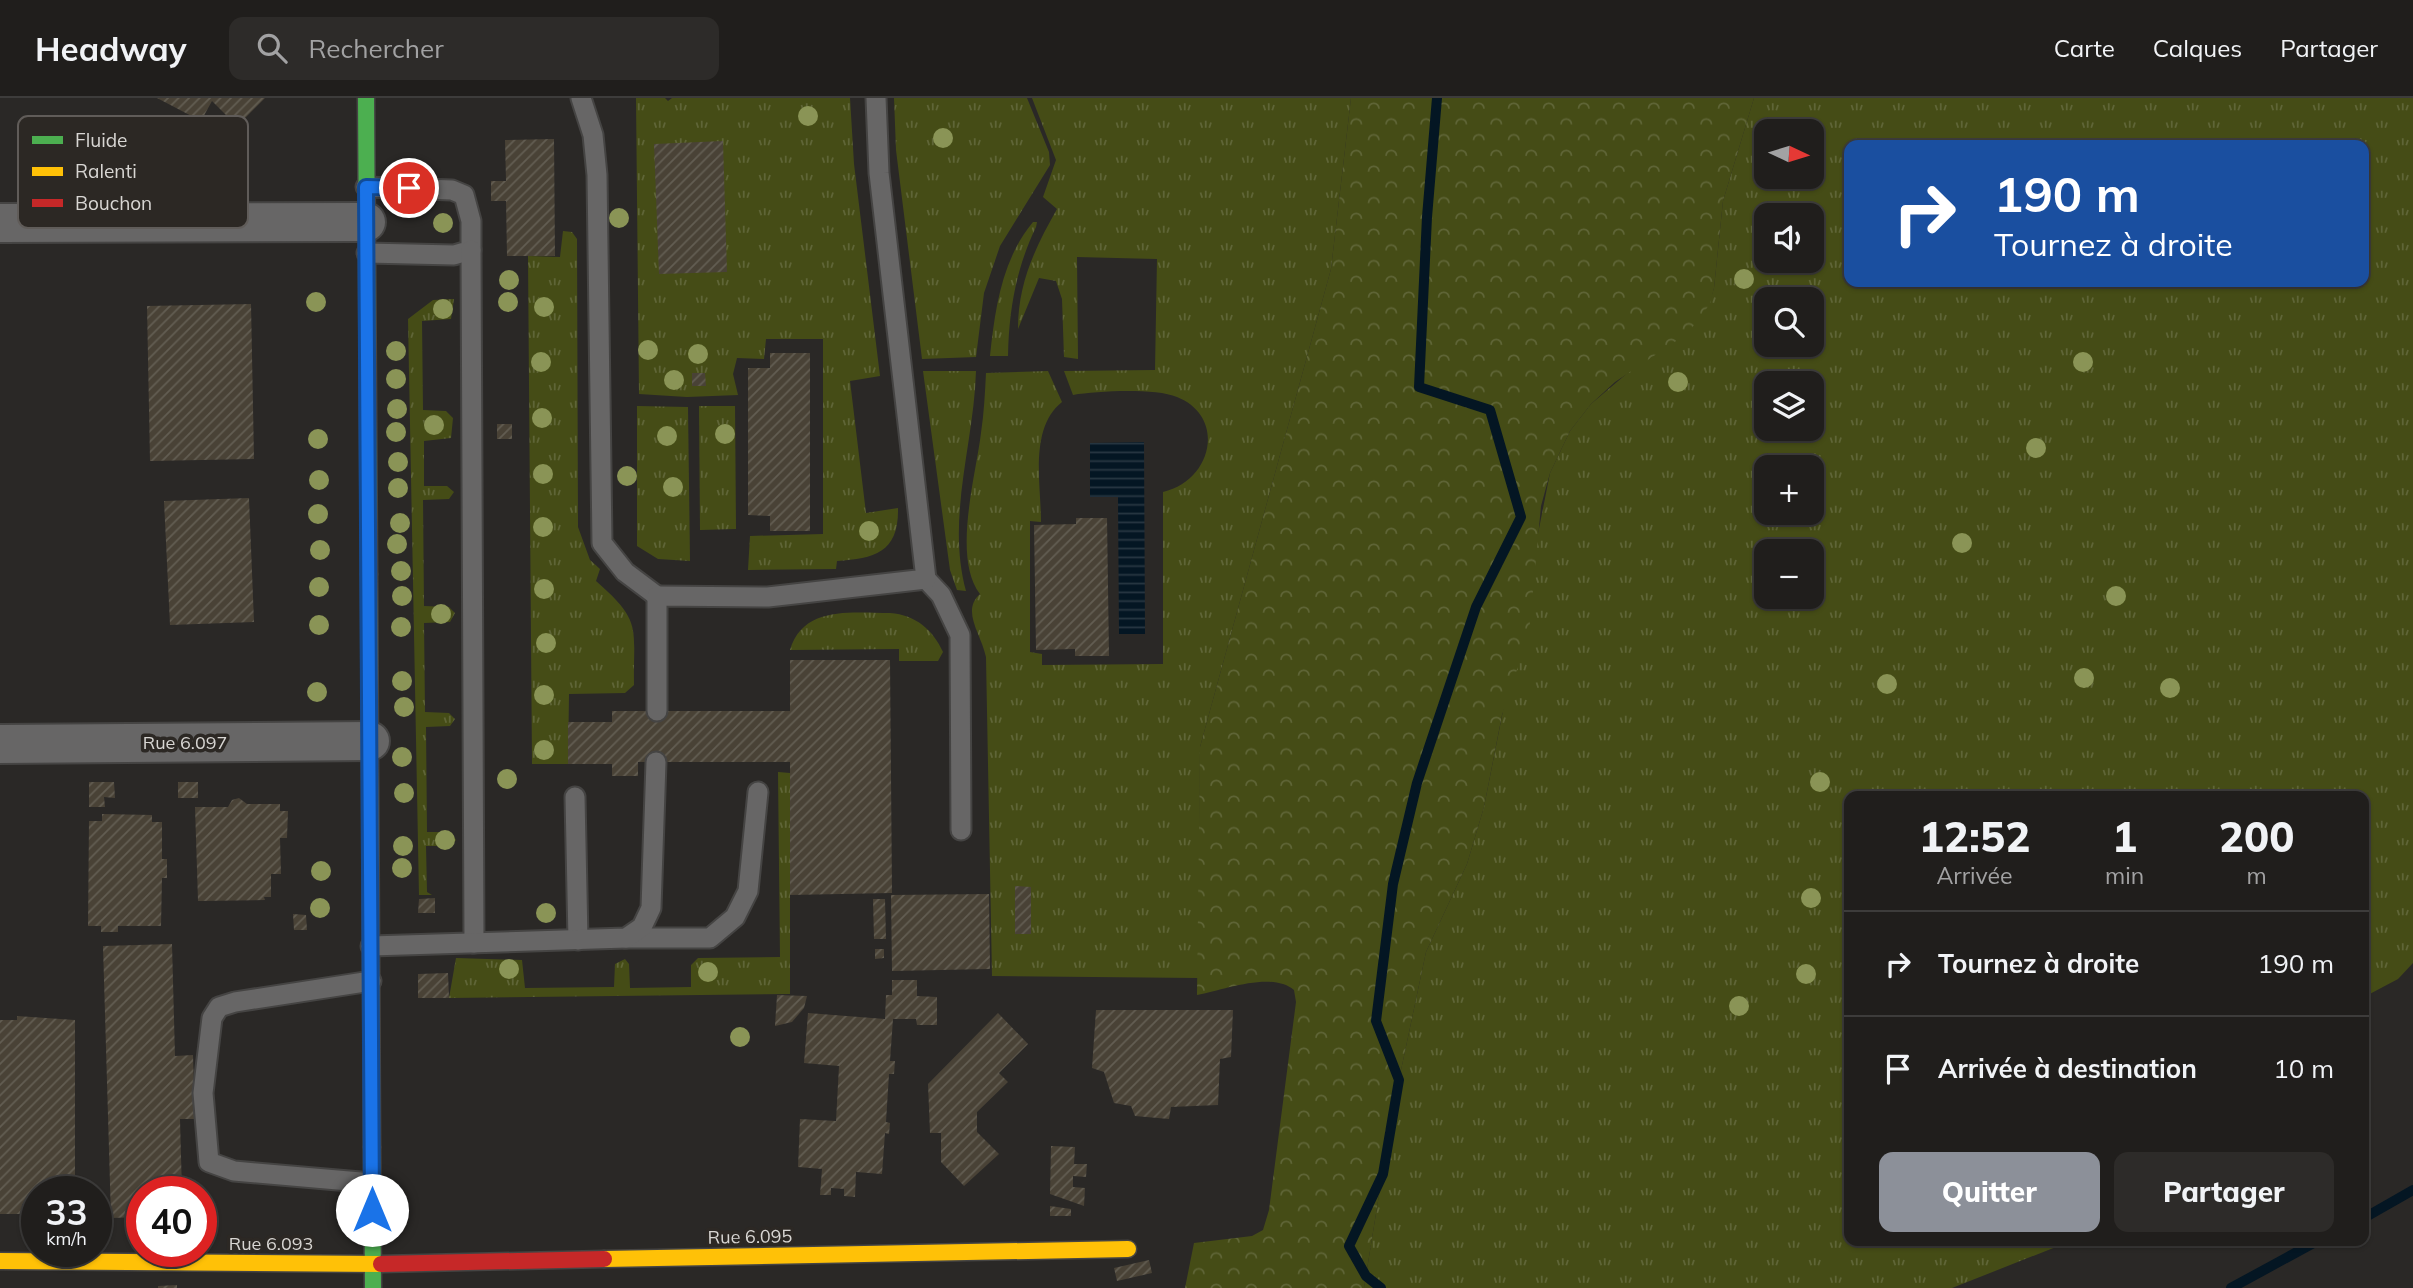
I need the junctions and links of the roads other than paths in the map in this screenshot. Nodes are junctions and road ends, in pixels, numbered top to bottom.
1 (366, 98) edge
2 (581, 98) edge
3 (876, 98) edge
4 (367, 221) junction
5 (248, 222) edge
6 (0, 223) edge
7 (18, 223) edge
8 (471, 250) junction
9 (926, 579) junction
10 (657, 596) junction
11 (657, 711) dead end
12 (370, 741) junction
13 (0, 744) edge
14 (656, 762) dead end
15 (758, 792) dead end
16 (575, 797) dead end
17 (961, 830) dead end
18 (626, 938) junction
19 (578, 940) junction
20 (474, 943) junction
21 (371, 946) junction
22 (371, 981) junction
23 (372, 1183) junction
24 (1128, 1249) dead end
25 (0, 1261) edge
26 (373, 1264) junction
27 (373, 1288) edge

1 - 4 street
2 - 10 lane
3 - 9 lane
4 - 5 street
4 - 8 lane
4 - 8 lane
4 - 12 street
6 - 7 street
8 - 20 lane
9 - 10 lane
9 - 17 lane
10 - 11 lane
12 - 13 street, Rue 6.097
12 - 21 street
14 - 18 lane
15 - 18 lane
16 - 19 lane
18 - 19 lane
19 - 20 lane
20 - 21 lane
21 - 22 street
22 - 23 street
22 - 23 lane
23 - 26 street
24 - 26 street, Rue 6.095
25 - 26 street, Rue 6.093
26 - 27 street

